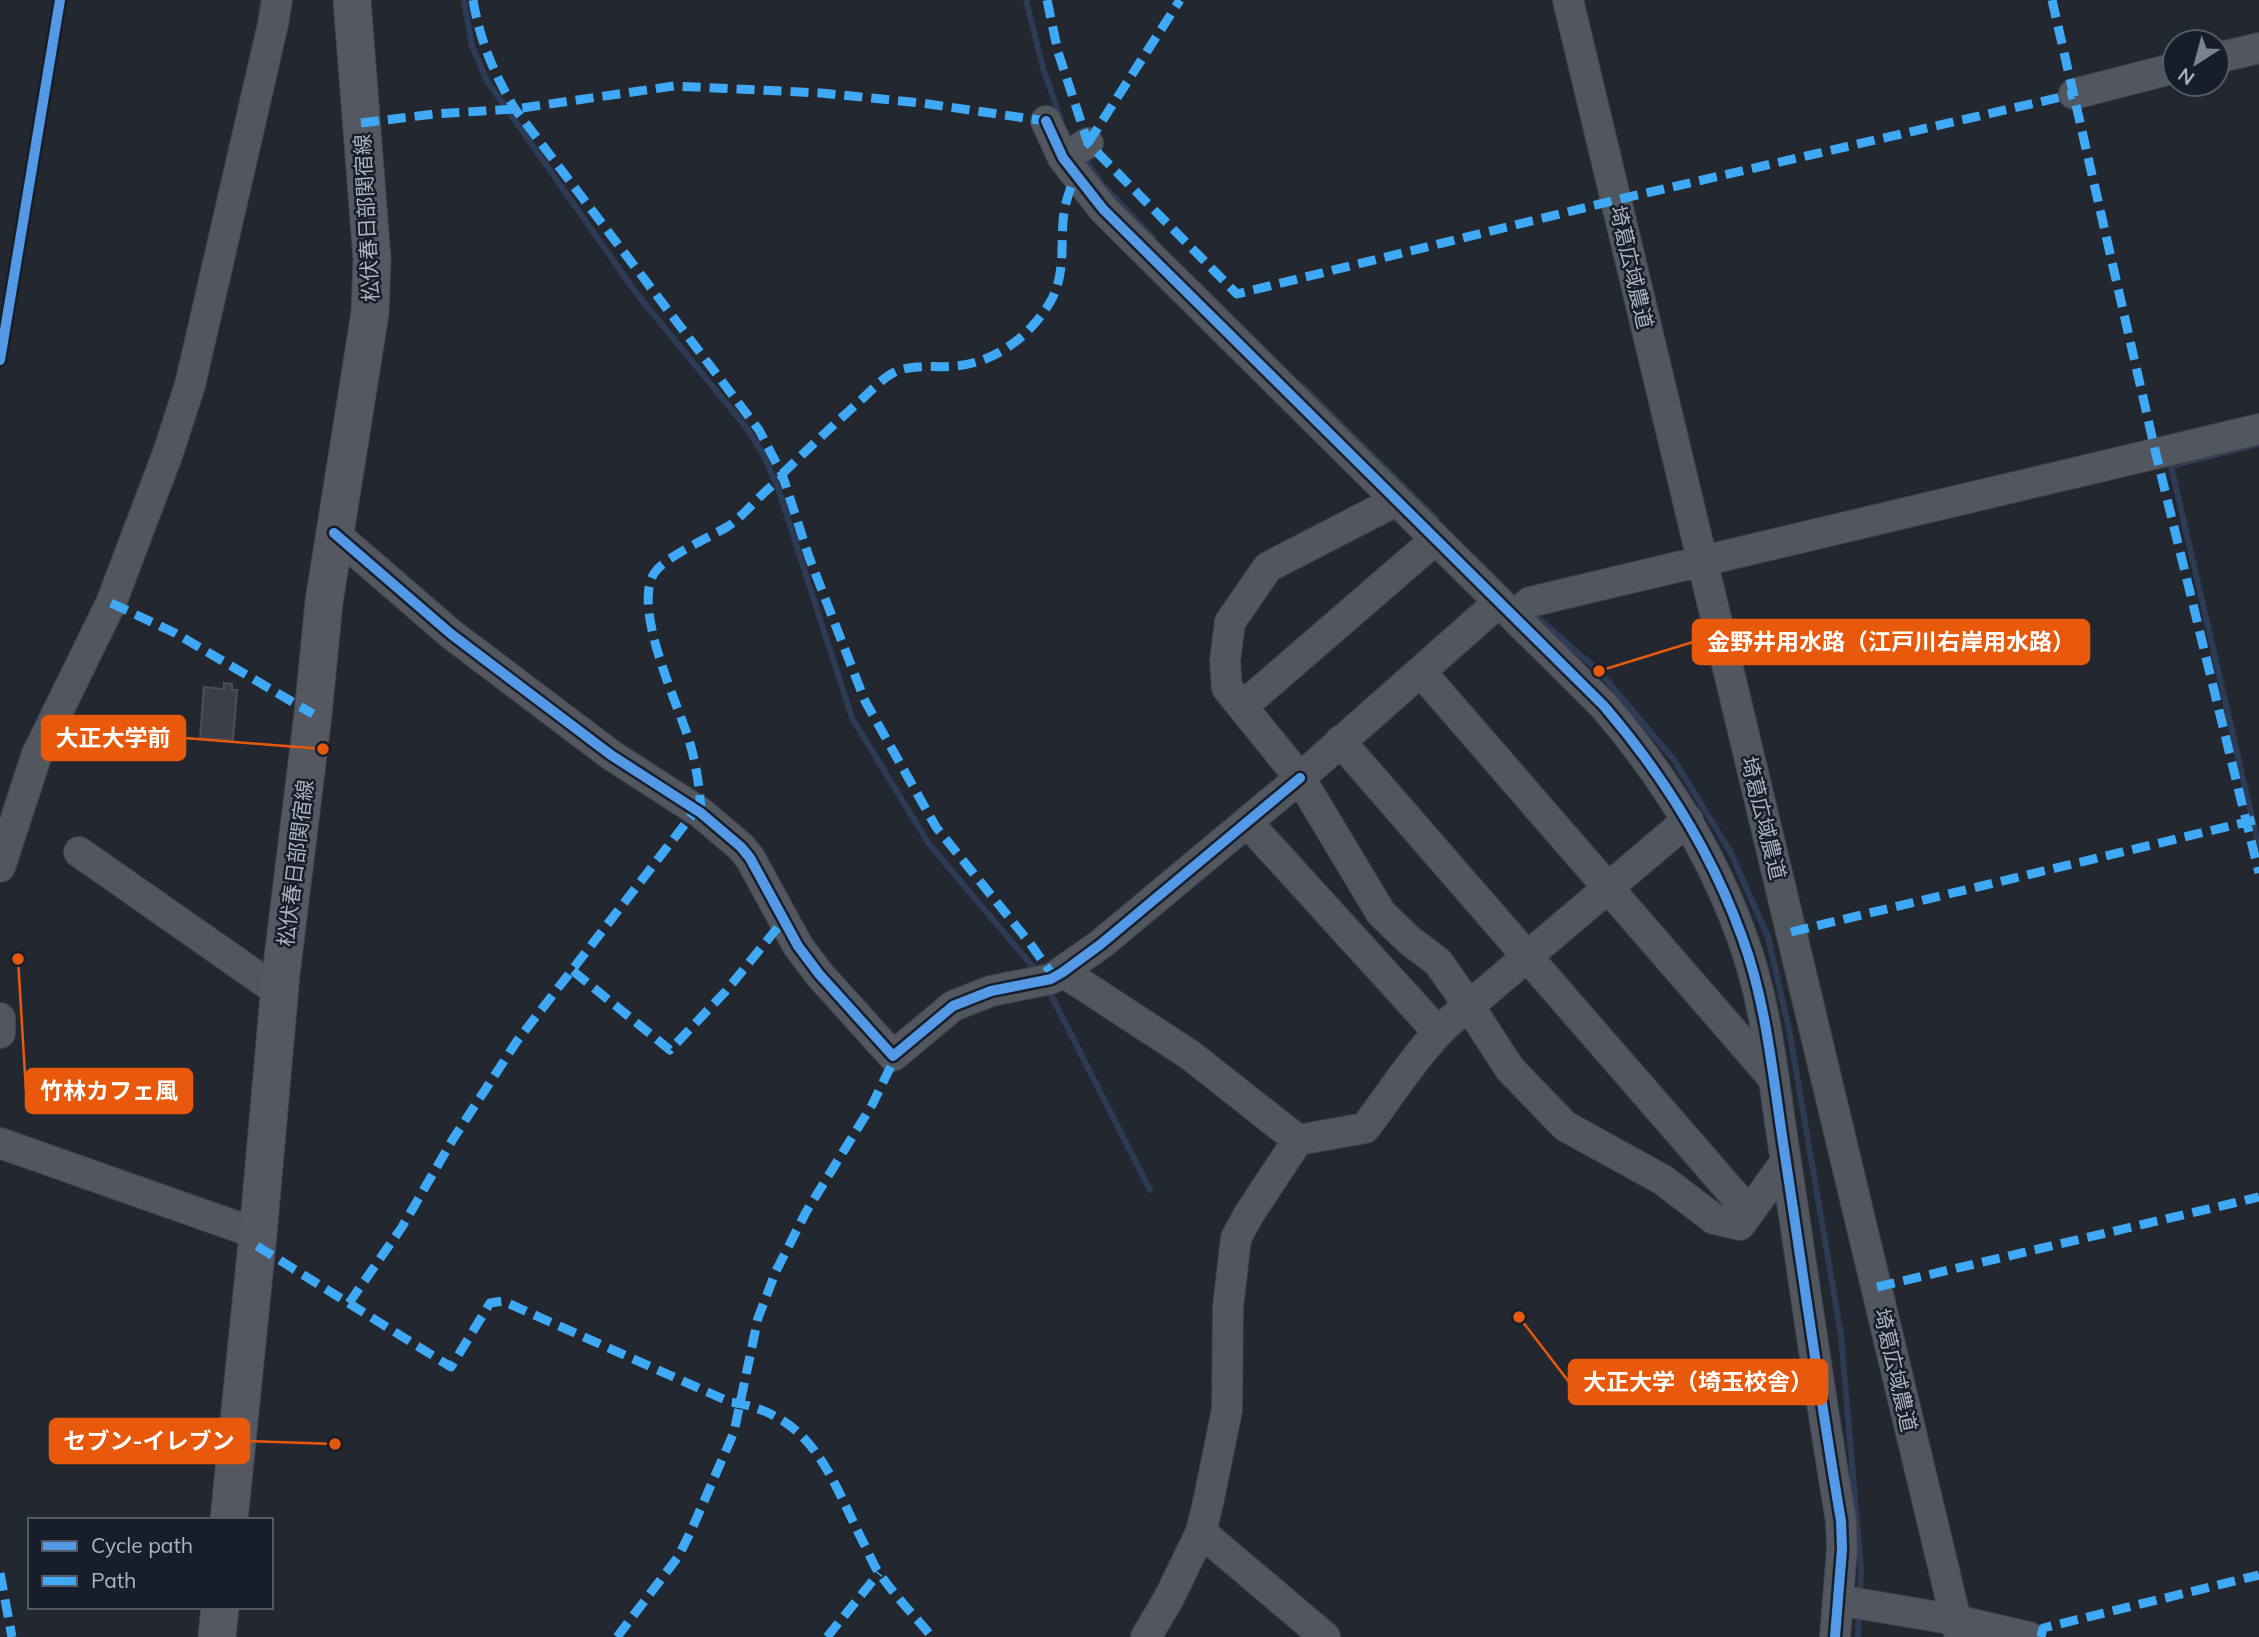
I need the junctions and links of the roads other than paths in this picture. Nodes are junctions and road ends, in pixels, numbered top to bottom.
1 (277, 0) edge
2 (352, 0) edge
3 (1568, 0) edge
4 (2259, 48) edge
5 (2231, 55) edge
6 (2161, 72) edge
7 (2074, 94) dead end
8 (1046, 121) dead end
9 (2259, 429) edge
10 (1396, 501) junction
11 (334, 533) junction
12 (1436, 540) junction
13 (1702, 561) junction
14 (1514, 607) junction
15 (1421, 672) junction
16 (1243, 706) junction
17 (1340, 741) junction
18 (1300, 778) junction
19 (1688, 820) junction
20 (1247, 821) junction
21 (79, 852) dead end
22 (0, 867) edge
23 (1607, 887) junction
24 (1527, 958) junction
25 (1049, 978) junction
26 (279, 992) junction
27 (1469, 1006) junction
28 (0, 1018) edge
29 (1438, 1032) junction
30 (0, 1033) edge
31 (1773, 1078) junction
32 (1298, 1140) junction
33 (0, 1143) edge
34 (1786, 1161) junction
35 (1749, 1212) junction
36 (258, 1234) junction
37 (229, 1518) edge
38 (1201, 1532) junction
39 (1838, 1600) junction
40 (220, 1609) edge
41 (1958, 1628) edge
42 (217, 1637) edge
43 (1146, 1637) edge
44 (1325, 1637) edge
45 (1835, 1637) edge
46 (2029, 1637) edge

1 - 22 street
2 - 11 main road, 松伏春日部関宿線
3 - 13 street, 埼葛広域農道
4 - 5 street
6 - 7 street
8 - 10 street
9 - 13 street
10 - 12 street
10 - 16 street
11 - 25 street
11 - 26 main road, 松伏春日部関宿線
12 - 14 street
12 - 16 street
13 - 14 street
13 - 41 street, 埼葛広域農道
14 - 15 street
14 - 19 street
15 - 17 street
15 - 23 street
16 - 18 street
17 - 18 street
17 - 24 street
18 - 20 street
18 - 27 street
19 - 23 street
19 - 31 street
20 - 25 street
20 - 29 street
21 - 26 street
23 - 24 street
23 - 31 street
24 - 27 street
24 - 35 street
25 - 32 street
26 - 36 main road, 松伏春日部関宿線
27 - 29 street
27 - 35 street
28 - 30 street
29 - 32 street
31 - 34 street
32 - 38 street
33 - 36 street
34 - 35 street
34 - 39 street
36 - 37 main road, 松伏春日部関宿線
38 - 43 street
38 - 44 street
39 - 41 street
39 - 45 street
40 - 42 main road
41 - 46 street

